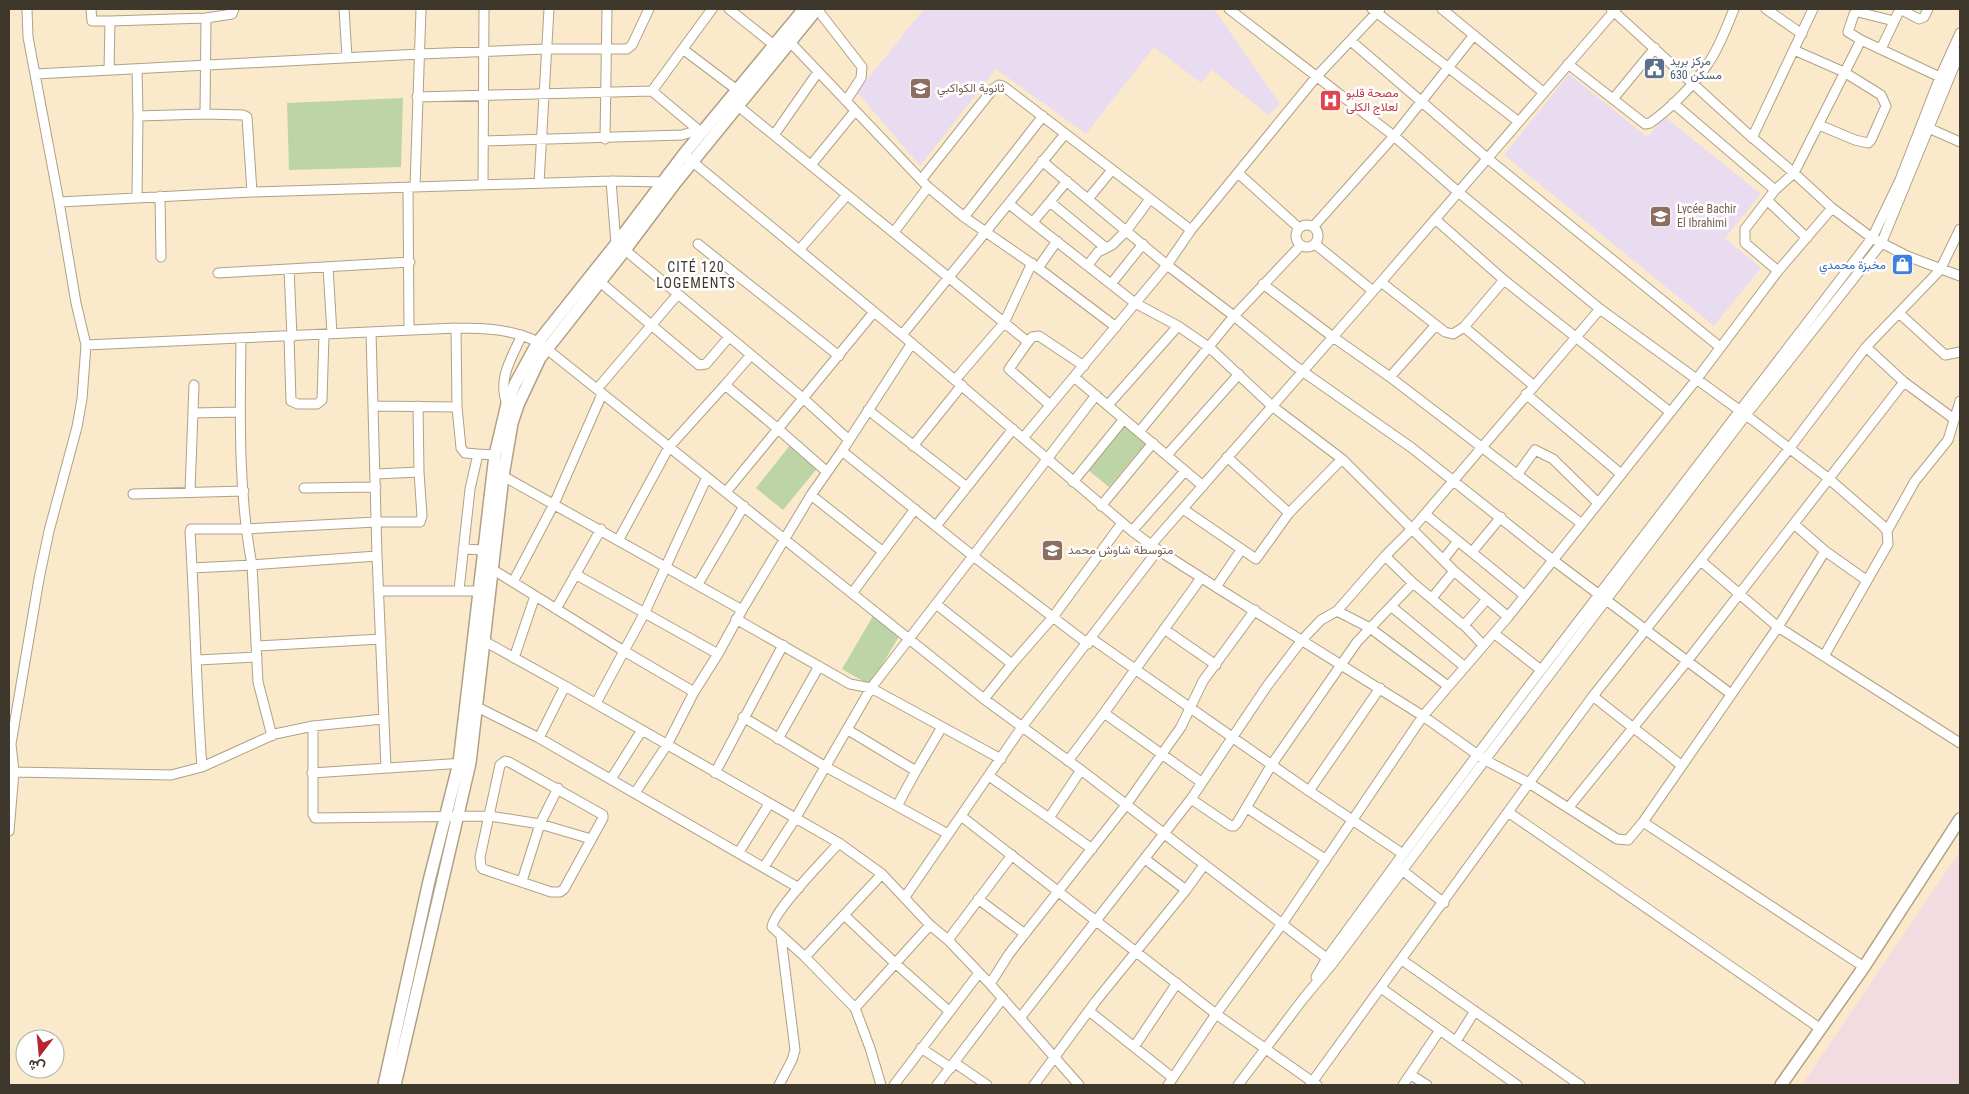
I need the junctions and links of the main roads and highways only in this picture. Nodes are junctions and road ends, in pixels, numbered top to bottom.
1 (804, 9) edge
2 (817, 9) edge
3 (689, 158) junction
4 (621, 247) junction
5 (543, 345) junction
6 (479, 641) junction
7 (464, 763) junction
8 (452, 816) junction
9 (1960, 819) edge
10 (1960, 828) edge
11 (423, 908) junction
12 (435, 911) junction
13 (384, 1085) edge
14 (395, 1085) edge
15 (1781, 1085) edge
16 (1789, 1085) edge

1 - 3 main road
2 - 3 main road
3 - 4 main road
3 - 4 main road
4 - 5 main road
4 - 5 main road
5 - 6 main road
5 - 6 main road
6 - 7 main road
6 - 7 main road
7 - 8 main road
8 - 11 main road
8 - 12 main road
9 - 15 main road
10 - 16 main road
11 - 12 main road
11 - 13 main road
12 - 14 main road

